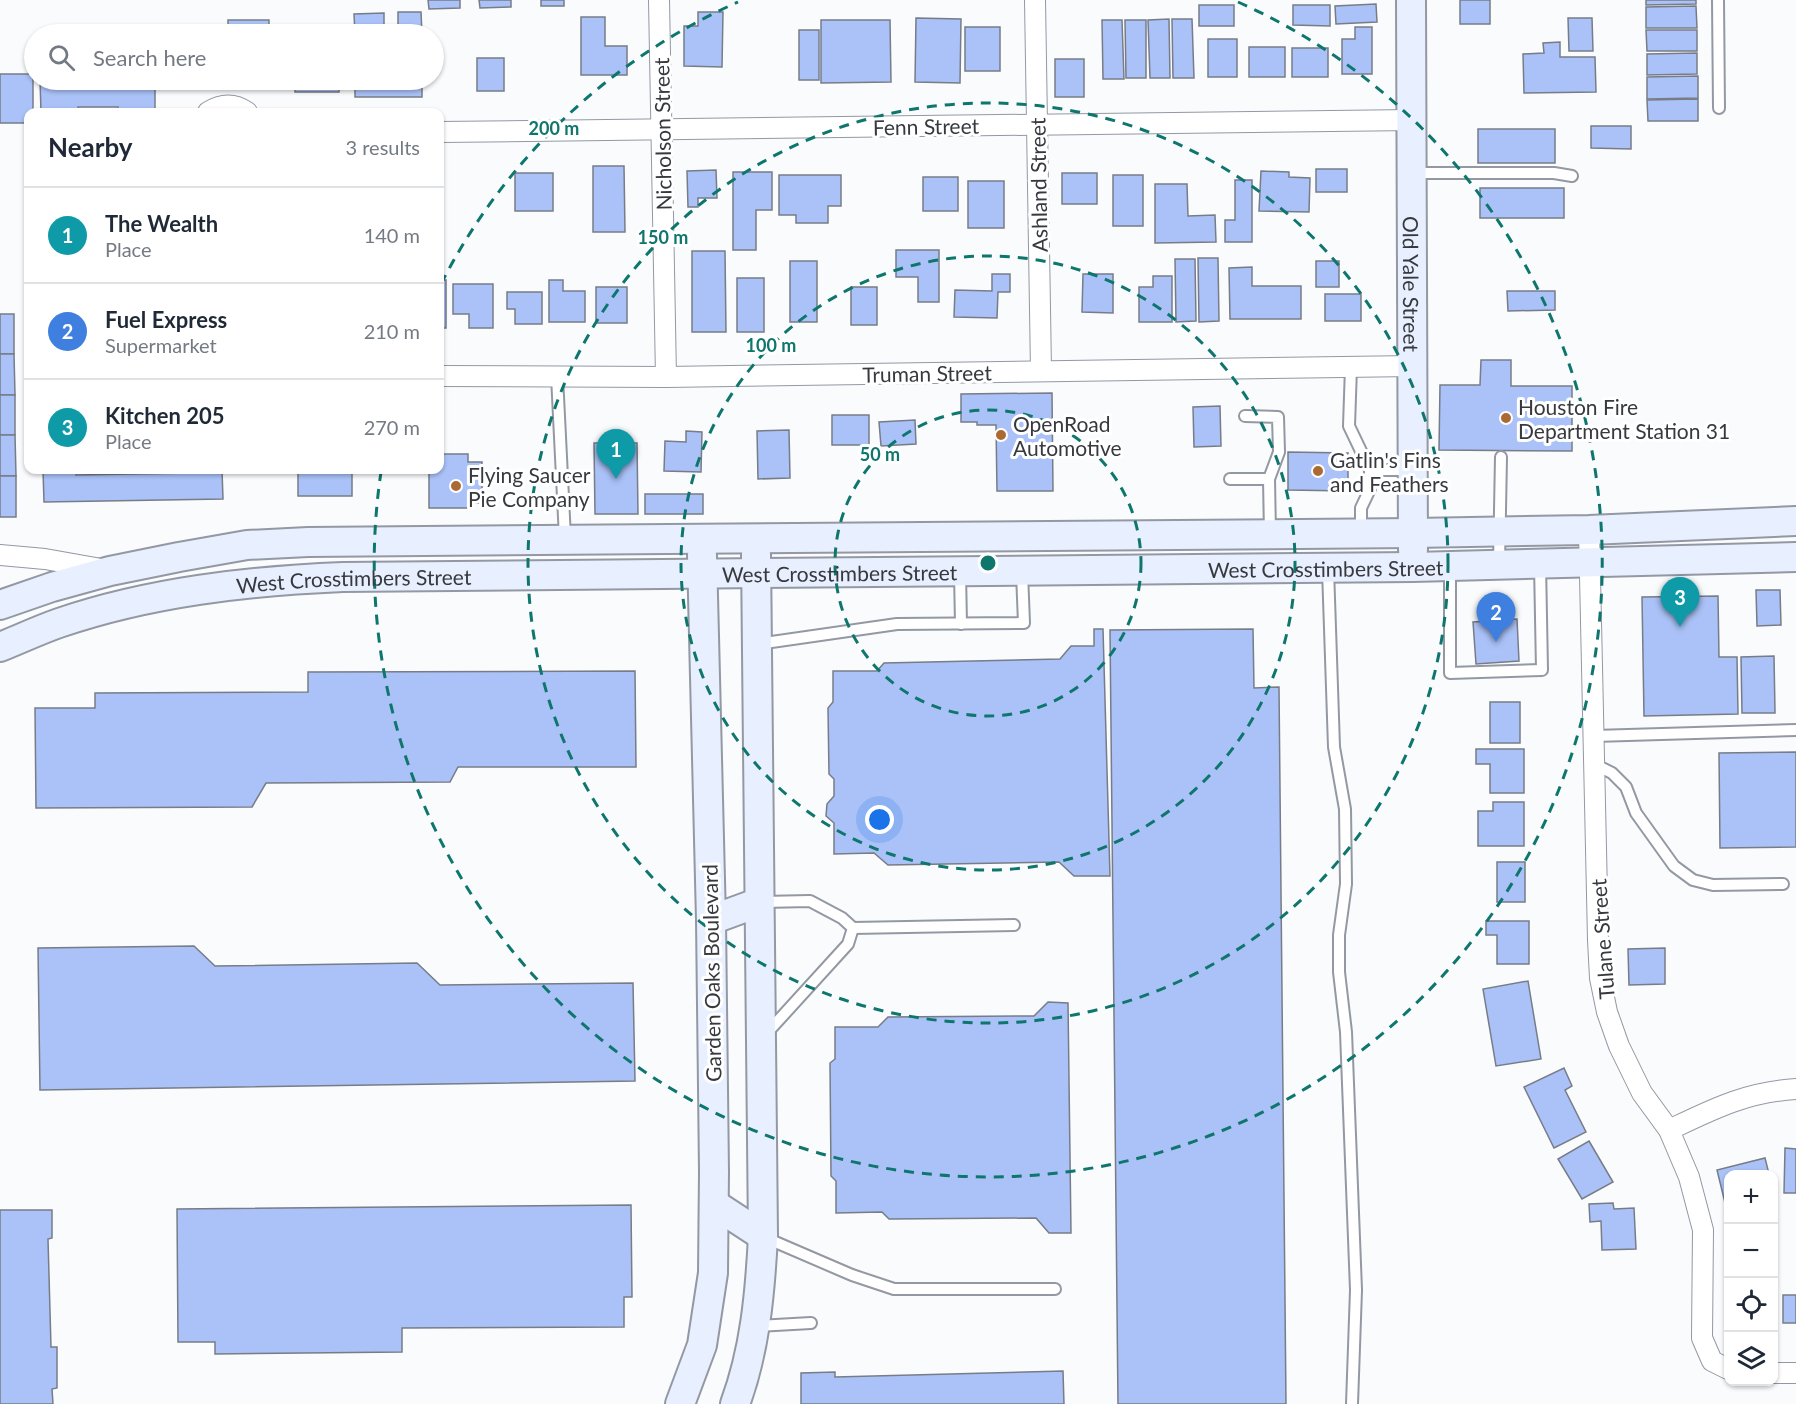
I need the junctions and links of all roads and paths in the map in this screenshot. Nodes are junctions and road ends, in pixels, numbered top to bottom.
1 (659, 0) edge
2 (1035, 0) edge
3 (1411, 0) edge
4 (1718, 0) edge
5 (215, 108) edge
6 (240, 108) edge
7 (1719, 108) dead end
8 (1413, 120) junction
9 (1037, 125) junction
10 (662, 129) junction
11 (444, 132) edge
12 (1413, 173) junction
13 (1572, 176) dead end
14 (1414, 366) junction
15 (1351, 367) junction
16 (1041, 371) junction
17 (444, 376) edge
18 (557, 376) junction
19 (666, 377) junction
20 (1245, 416) dead end
21 (1501, 457) dead end
22 (1370, 470) junction
23 (1414, 470) junction
24 (1230, 479) dead end
25 (1269, 479) junction
26 (1796, 522) edge
27 (1589, 530) junction
28 (1500, 531) junction
29 (1361, 533) junction
30 (1414, 533) junction
31 (1270, 534) junction
32 (1058, 536) junction
33 (701, 538) junction
34 (755, 538) junction
35 (557, 539) junction
36 (247, 545) junction
37 (0, 555) edge
38 (1796, 557) edge
39 (1591, 562) junction
40 (1540, 563) junction
41 (1499, 564) junction
42 (1450, 566) junction
43 (1413, 567) junction
44 (1328, 568) junction
45 (1022, 570) junction
46 (1060, 570) junction
47 (110, 571) junction
48 (960, 571) junction
49 (703, 573) junction
50 (757, 573) junction
51 (551, 576) junction
52 (242, 585) junction
53 (0, 605) edge
54 (961, 624) junction
55 (758, 644) junction
56 (0, 647) edge
57 (1796, 730) edge
58 (1594, 735) junction
59 (1594, 764) junction
60 (1783, 884) dead end
61 (760, 902) junction
62 (711, 920) junction
63 (1014, 925) dead end
64 (853, 928) junction
65 (762, 1039) junction
66 (1796, 1089) edge
67 (1669, 1130) junction
68 (714, 1204) junction
69 (763, 1236) junction
70 (1055, 1290) dead end
71 (811, 1323) dead end
72 (756, 1326) junction
73 (1720, 1365) edge
74 (1778, 1373) edge
75 (1796, 1373) edge
76 (680, 1404) edge
77 (735, 1404) edge
78 (1352, 1404) edge

1 - 10 street, Nicholson Street
2 - 9 street, Ashland Street
3 - 8 main road, Old Yale Street
4 - 7 lane
5 - 6 street
8 - 9 street, Fenn Street
8 - 12 main road, Old Yale Street
9 - 10 street, Fenn Street
9 - 16 street, Ashland Street
10 - 11 street, Fenn Street
10 - 19 street, Nicholson Street
12 - 13 lane
12 - 14 main road, Old Yale Street
14 - 15 street, Truman Street
14 - 23 main road, Old Yale Street
15 - 16 street, Truman Street
15 - 22 lane
16 - 19 street, Truman Street
17 - 18 street, Truman Street
18 - 19 street, Truman Street
18 - 35 lane
20 - 25 lane
21 - 28 lane
22 - 23 lane
22 - 29 lane
23 - 30 main road, Old Yale Street
24 - 25 lane
25 - 31 lane
26 - 27 main road, West Crosstimbers Street
27 - 28 main road, West Crosstimbers Street
27 - 39 street, Tulane Street
28 - 30 main road, West Crosstimbers Street
28 - 41 lane
29 - 30 main road, West Crosstimbers Street
29 - 31 main road, West Crosstimbers Street
30 - 43 main road, Old Yale Street
31 - 32 main road, West Crosstimbers Street
32 - 34 main road, West Crosstimbers Street
32 - 46 main road
33 - 34 main road, West Crosstimbers Street
33 - 35 main road, West Crosstimbers Street
33 - 49 main road, Garden Oaks Boulevard
34 - 50 main road
35 - 36 main road, West Crosstimbers Street
35 - 51 main road
36 - 47 main road, West Crosstimbers Street
36 - 52 main road
37 - 47 street
38 - 39 main road, West Crosstimbers Street
39 - 40 main road, West Crosstimbers Street
39 - 58 street, Tulane Street
40 - 41 main road, West Crosstimbers Street
40 - 42 lane
41 - 42 main road, West Crosstimbers Street
42 - 43 main road, West Crosstimbers Street
43 - 44 main road, West Crosstimbers Street
44 - 46 main road, West Crosstimbers Street
44 - 78 lane
45 - 46 main road, West Crosstimbers Street
45 - 48 main road, West Crosstimbers Street
45 - 54 lane
47 - 53 main road, West Crosstimbers Street
48 - 50 main road, West Crosstimbers Street
48 - 54 lane
49 - 50 main road, West Crosstimbers Street
49 - 51 main road, West Crosstimbers Street
49 - 62 main road, Garden Oaks Boulevard
50 - 55 main road
51 - 52 main road, West Crosstimbers Street
52 - 56 main road, West Crosstimbers Street
54 - 55 lane
55 - 61 main road
57 - 58 lane
58 - 59 street, Tulane Street
59 - 60 lane
59 - 67 street, Tulane Street
61 - 62 main road
61 - 64 lane
61 - 65 main road
62 - 68 main road, Garden Oaks Boulevard
63 - 64 lane
64 - 65 lane
65 - 69 main road
66 - 67 street
67 - 73 street, Tulane Street
68 - 69 main road
68 - 76 main road, Garden Oaks Boulevard
69 - 70 lane
69 - 72 main road
71 - 72 lane
72 - 77 main road
74 - 75 street

